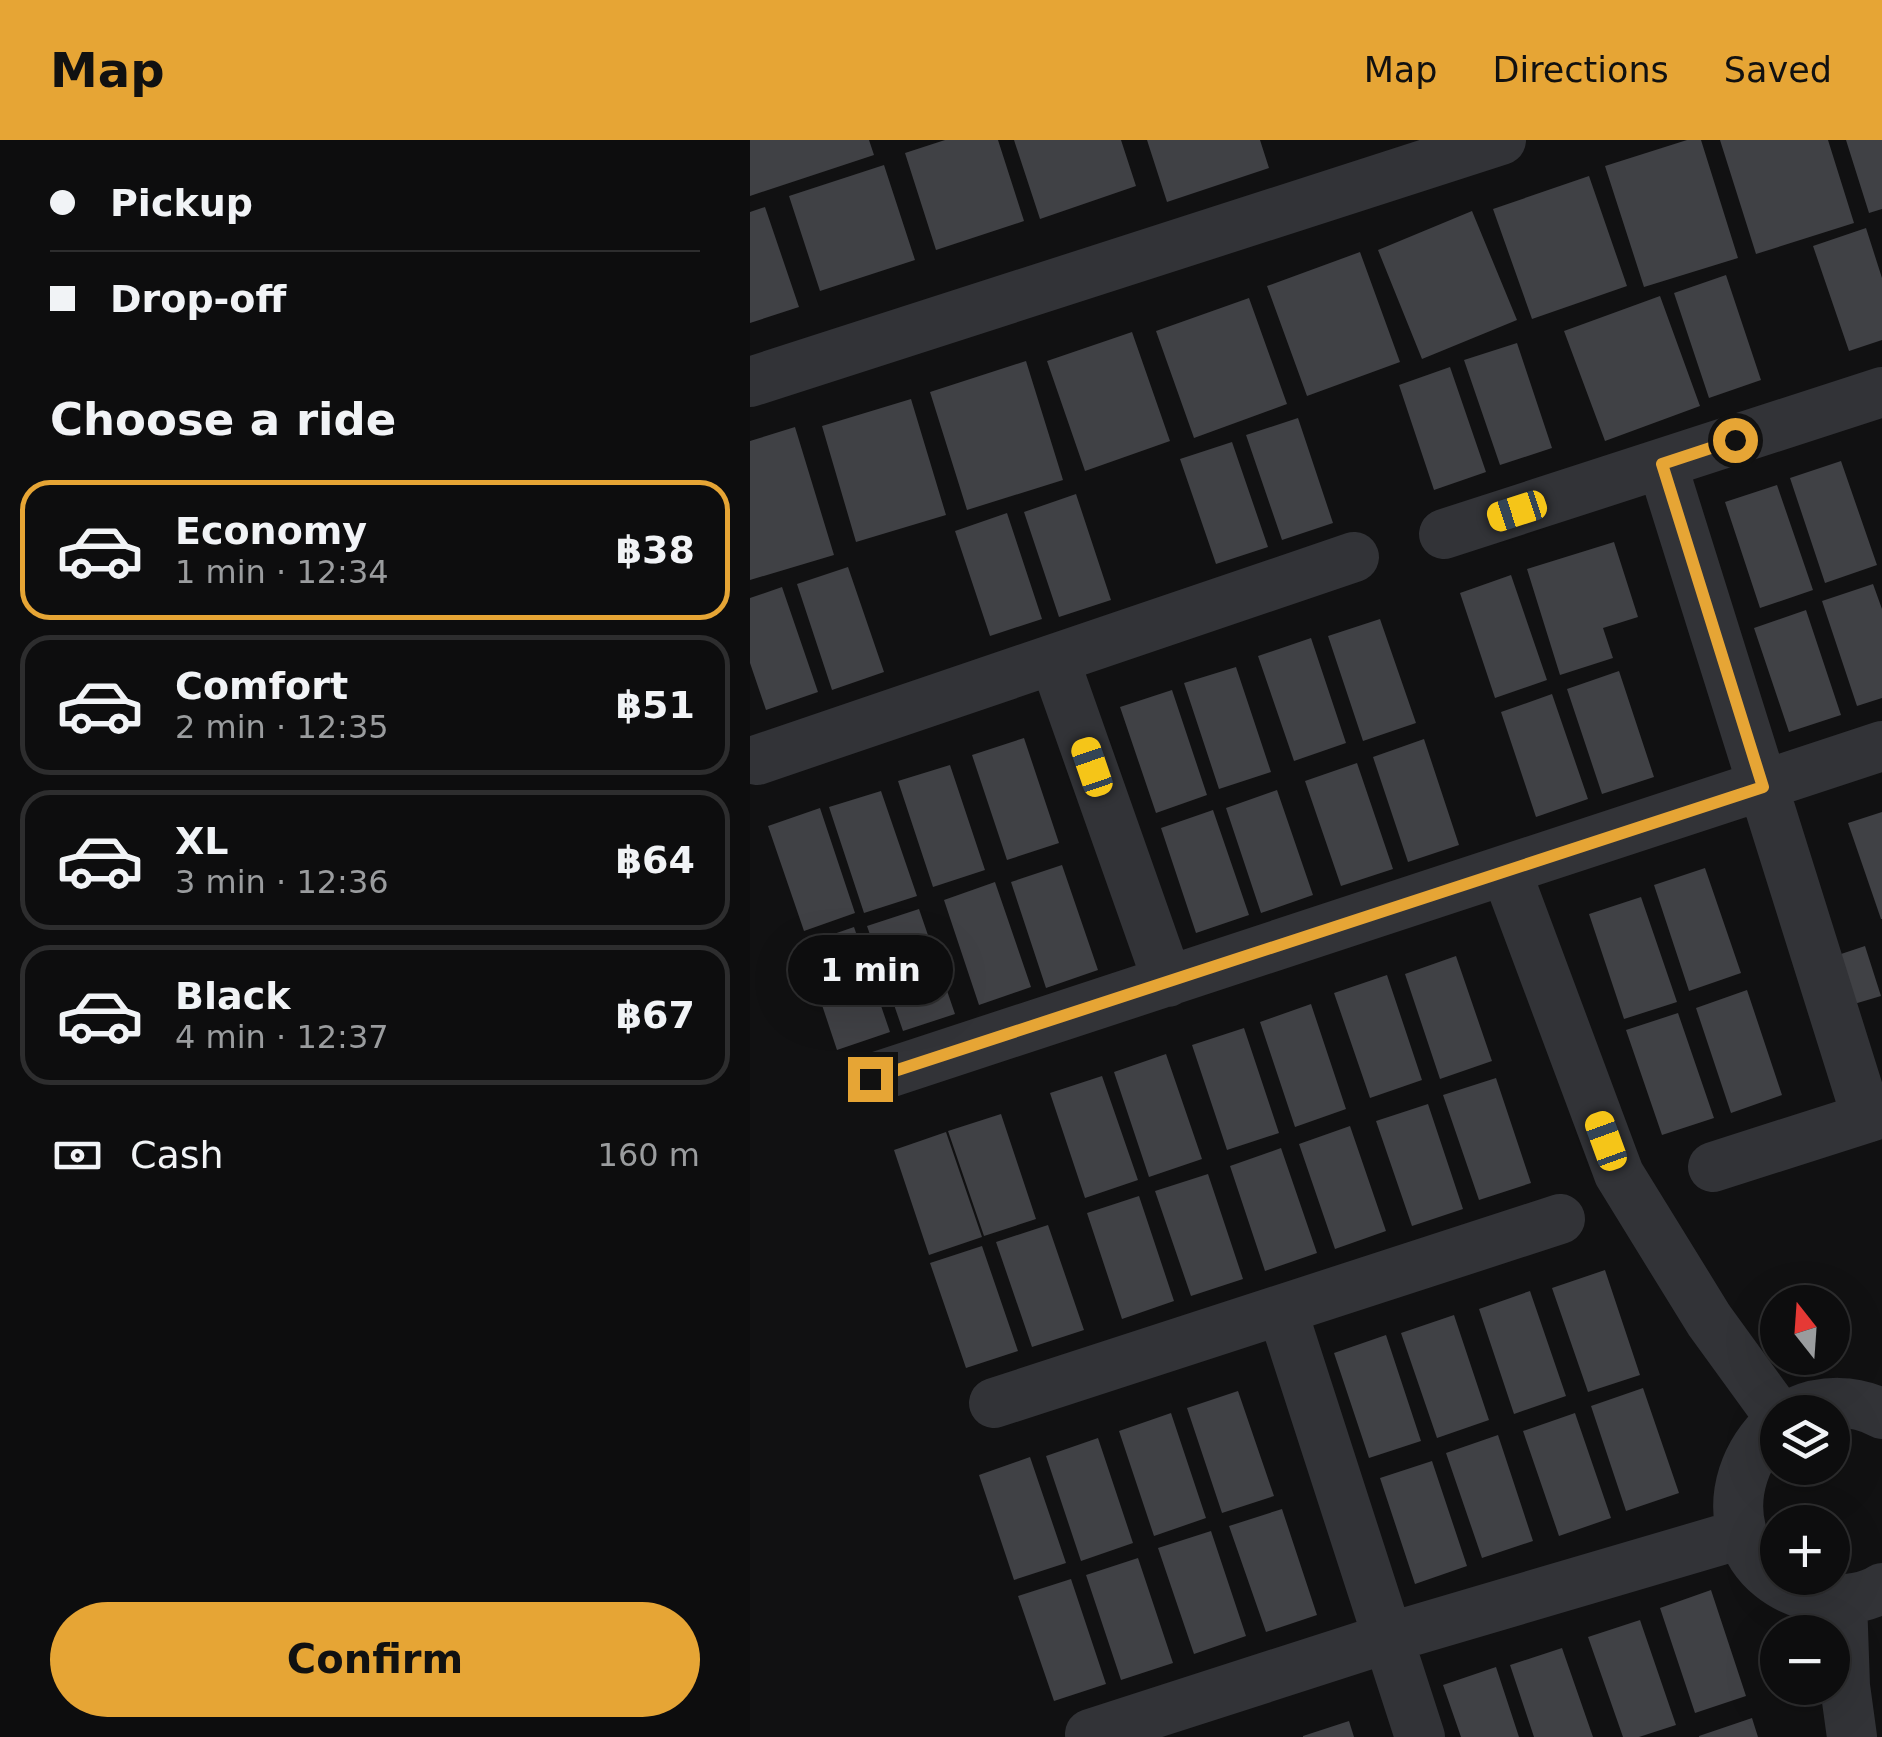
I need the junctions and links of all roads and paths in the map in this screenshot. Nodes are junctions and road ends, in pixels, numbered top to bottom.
1 (1502, 140) edge
2 (750, 382) edge
3 (1882, 392) edge
4 (1662, 464) junction
5 (1444, 534) dead end
6 (1354, 558) dead end
7 (1054, 659) junction
8 (1882, 746) edge
9 (757, 760) dead end
10 (1763, 787) junction
11 (1506, 871) junction
12 (1168, 982) junction
13 (870, 1079) dead end
14 (1875, 1116) edge
15 (1713, 1167) dead end
16 (1560, 1219) dead end
17 (1282, 1310) junction
18 (1762, 1395) edge
19 (994, 1403) dead end
20 (1850, 1404) edge
21 (1882, 1414) edge
22 (1760, 1438) edge
23 (1742, 1534) junction
24 (1862, 1594) edge
25 (1388, 1638) junction
26 (1090, 1734) dead end
27 (1420, 1737) edge
28 (1852, 1737) edge

1 - 2 street
3 - 4 street
4 - 5 street
4 - 10 street
6 - 7 street
7 - 9 street
7 - 12 street
8 - 10 street
10 - 11 street
10 - 14 street
11 - 12 street
11 - 18 street
12 - 13 street
14 - 15 street
16 - 17 street
17 - 19 street
17 - 25 street
20 - 21 street
22 - 23 street
23 - 24 street
23 - 25 street
24 - 28 street
25 - 26 street
25 - 27 street

